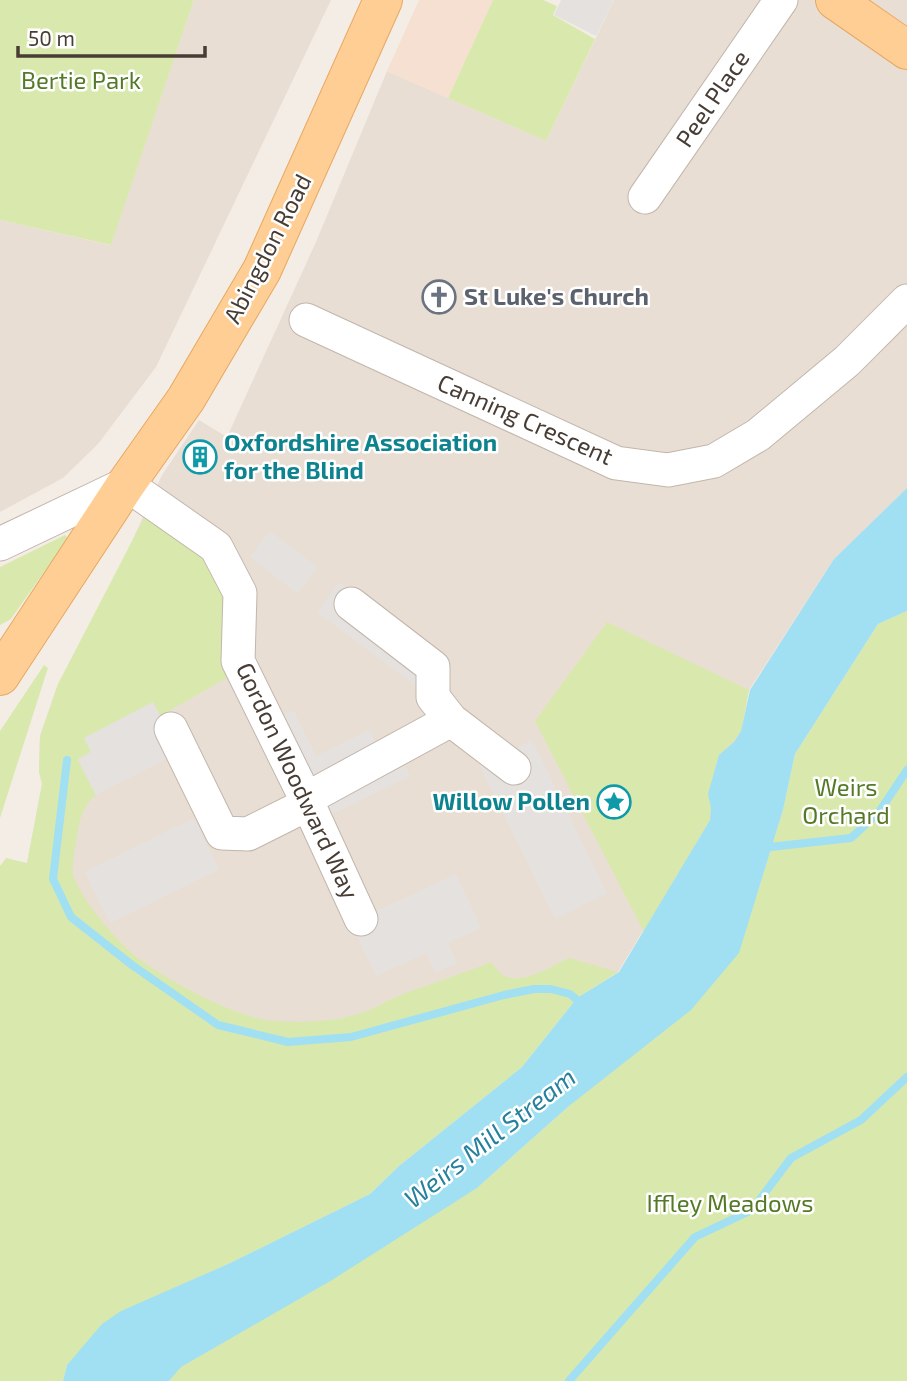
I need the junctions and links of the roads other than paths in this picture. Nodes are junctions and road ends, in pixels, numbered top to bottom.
1 (383, 0) edge
2 (781, 0) edge
3 (835, 0) edge
4 (907, 50) edge
5 (645, 197) dead end
6 (907, 301) edge
7 (306, 320) dead end
8 (126, 484) junction
9 (0, 544) edge
10 (351, 604) dead end
11 (0, 676) edge
12 (451, 720) junction
13 (171, 729) dead end
14 (513, 768) dead end
15 (306, 799) junction
16 (360, 919) dead end

1 - 8 main road, Abingdon Road
2 - 5 street, Peel Place
3 - 4 main road
6 - 7 street, Canning Crescent
8 - 9 street, Abingdon Road
8 - 11 main road, Abingdon Road
8 - 15 street, Gordon Woodward Way
10 - 12 street
12 - 14 street
12 - 15 street
13 - 15 street
15 - 16 street, Gordon Woodward Way

